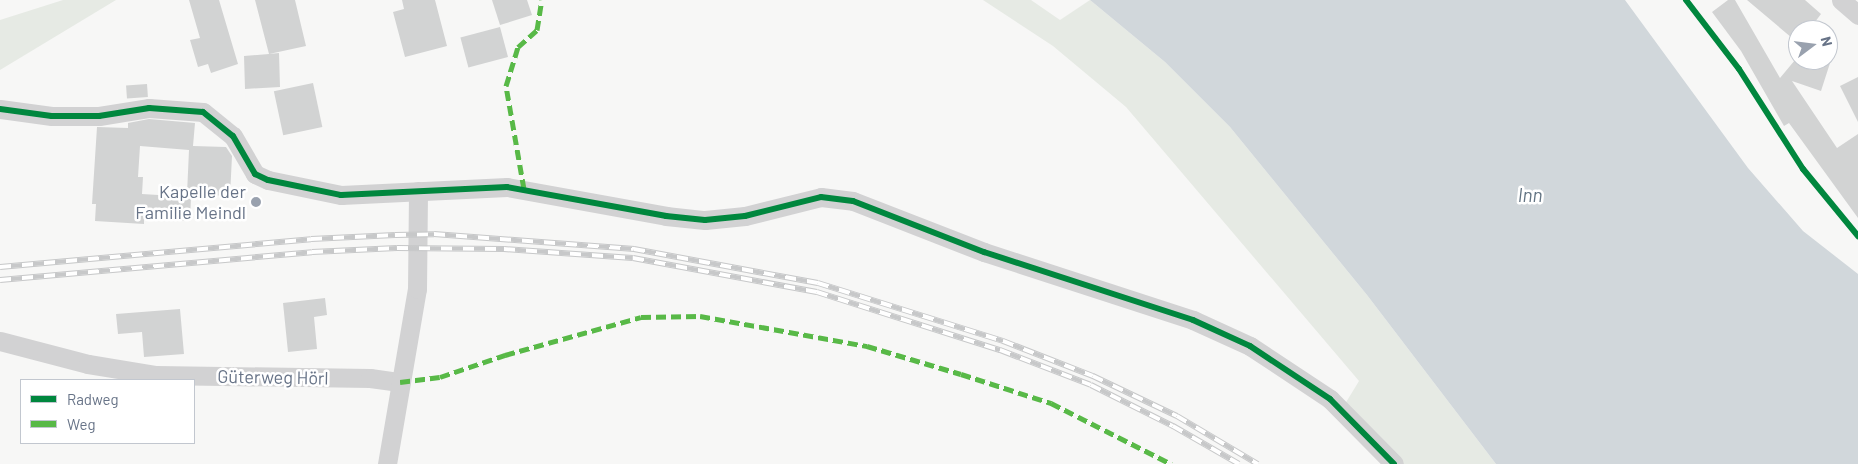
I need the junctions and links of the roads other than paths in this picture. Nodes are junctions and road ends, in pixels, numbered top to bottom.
1 (1841, 0) edge
2 (1858, 15) edge
3 (0, 109) edge
4 (418, 191) junction
5 (0, 341) edge
6 (400, 382) junction
7 (387, 464) edge
8 (1394, 464) edge

1 - 2 street
3 - 4 street
4 - 6 street
4 - 8 street
5 - 6 street, Güterweg Hörl
6 - 7 street

